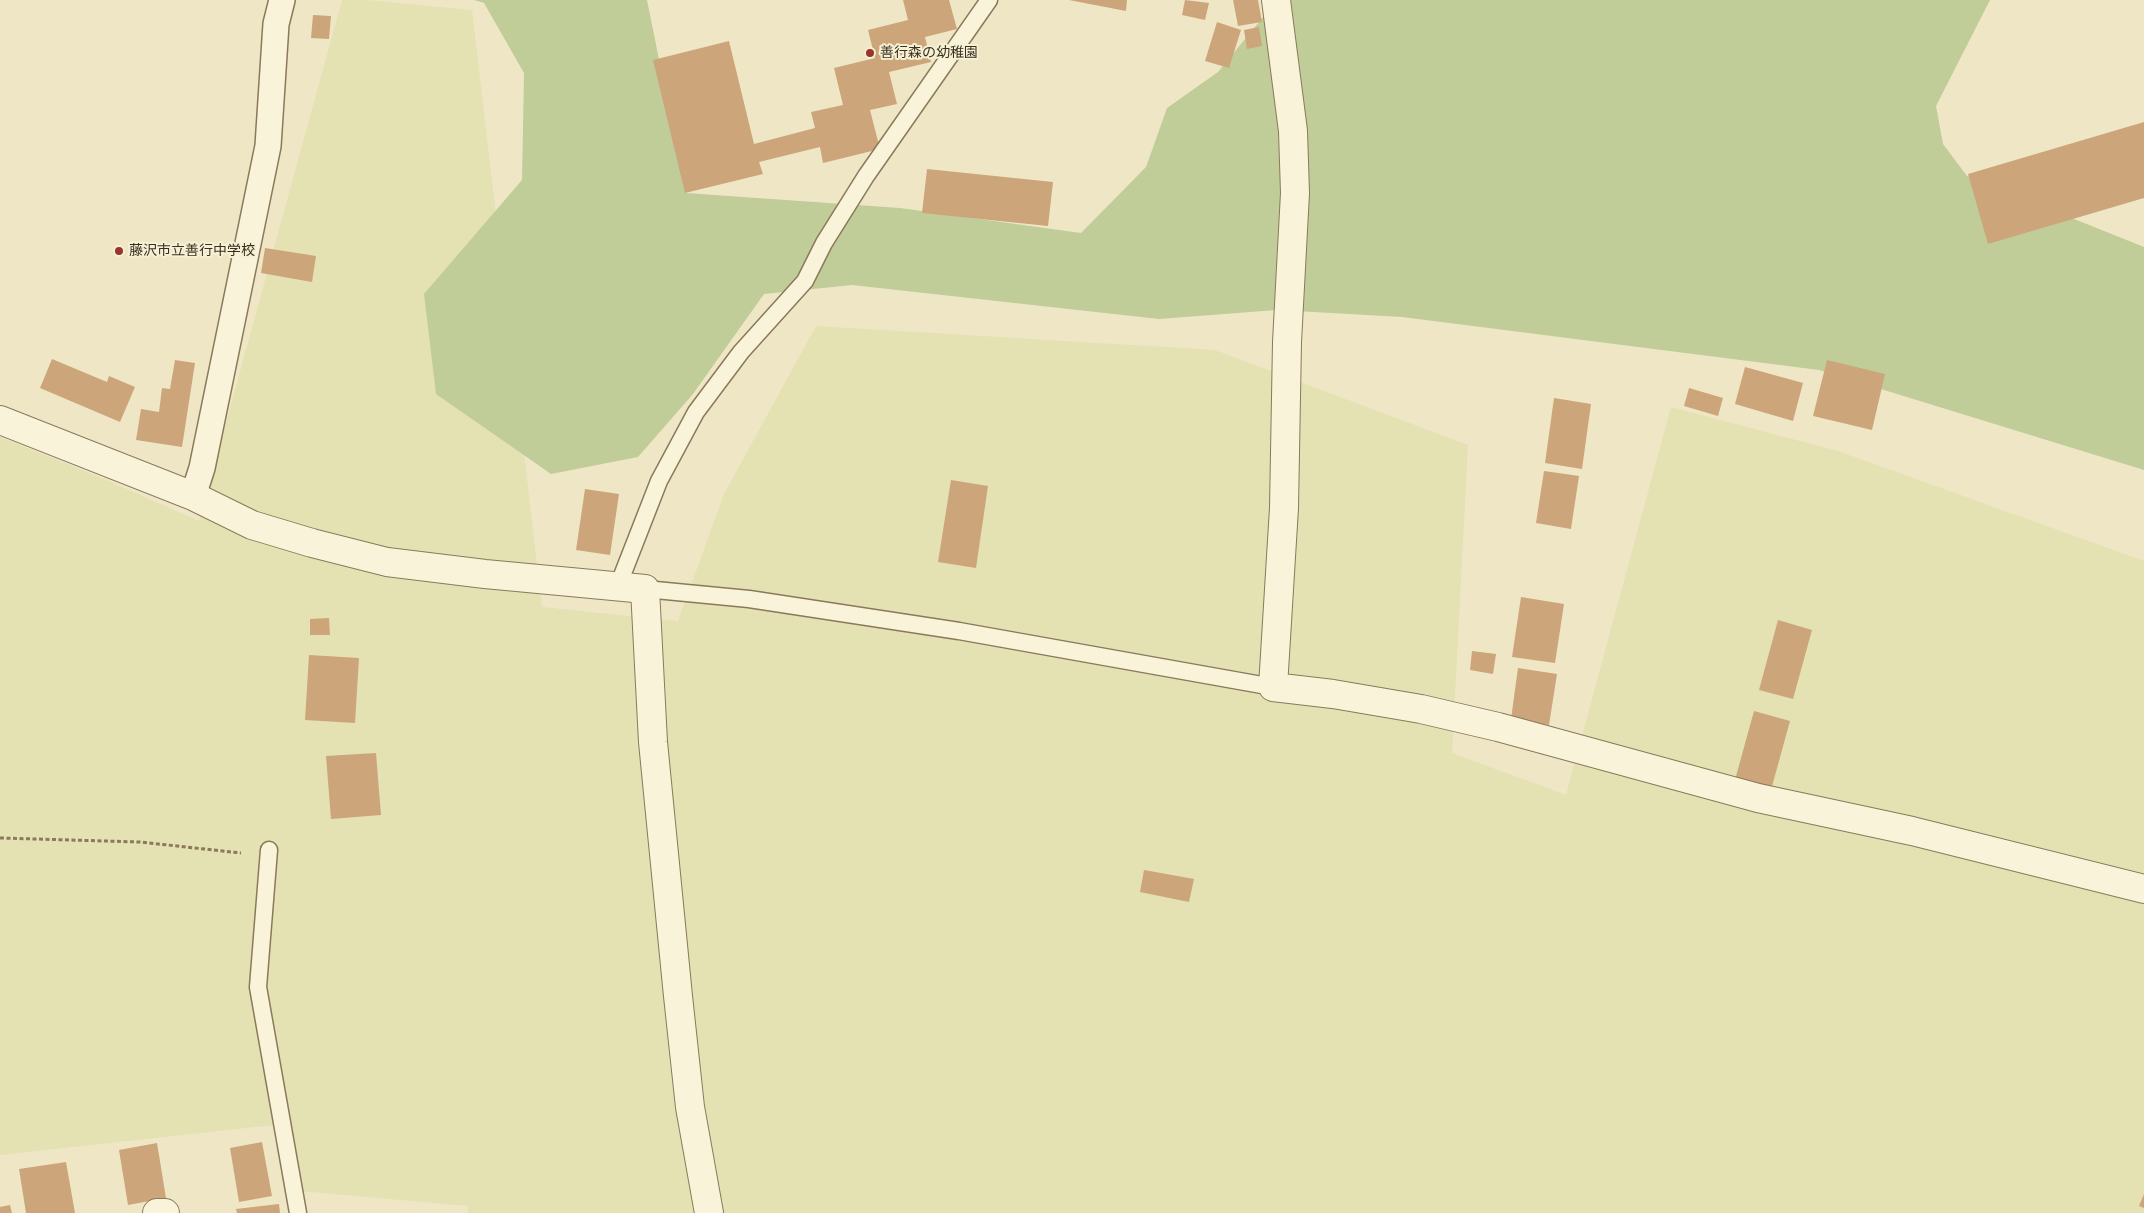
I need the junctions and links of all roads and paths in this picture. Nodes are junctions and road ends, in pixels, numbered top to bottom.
1 (282, 0) edge
2 (989, 0) edge
3 (1276, 0) edge
4 (0, 420) edge
5 (193, 496) junction
6 (618, 586) junction
7 (645, 589) junction
8 (1273, 687) junction
9 (0, 838) edge
10 (269, 850) joint
11 (2144, 889) edge
12 (157, 1213) edge
13 (165, 1213) edge
14 (298, 1213) edge
15 (709, 1213) edge

1 - 5 street
2 - 6 lane
3 - 8 street
4 - 5 street
5 - 6 street
6 - 7 street
7 - 8 lane
7 - 15 street
8 - 11 street
9 - 10 path
10 - 14 lane
12 - 13 street

